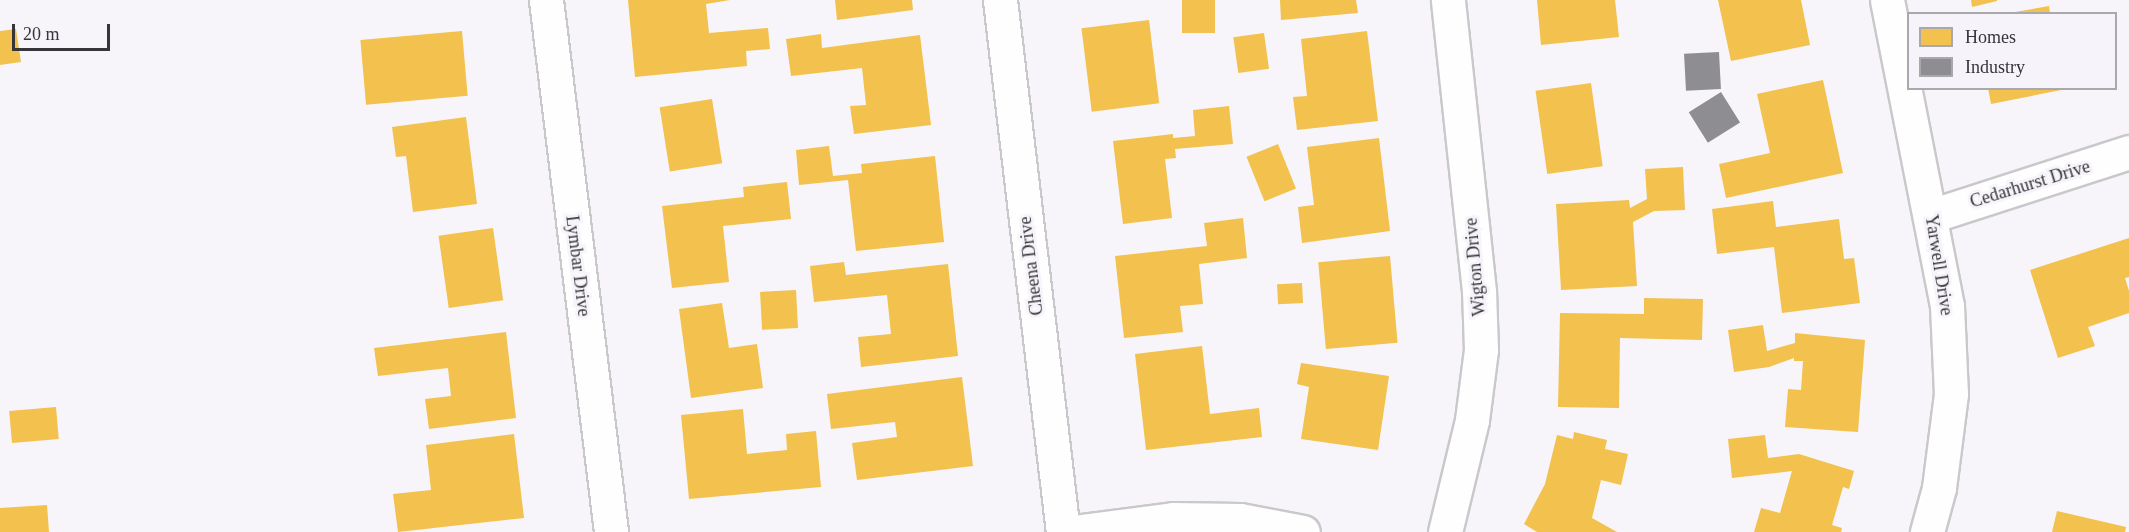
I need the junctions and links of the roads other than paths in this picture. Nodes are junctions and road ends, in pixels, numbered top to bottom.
1 (546, 0) edge
2 (1000, 0) edge
3 (1448, 0) edge
4 (1887, 0) edge
5 (2129, 152) edge
6 (1931, 216) junction
7 (611, 532) edge
8 (1063, 532) edge
9 (1073, 532) edge
10 (1303, 532) edge
11 (1445, 532) edge
12 (1927, 532) edge

1 - 7 street, Lymbar Drive
2 - 8 street, Cheena Drive
3 - 11 street, Wigton Drive
4 - 6 street, Yarwell Drive
5 - 6 street, Cedarhurst Drive
6 - 12 street, Yarwell Drive
9 - 10 street

